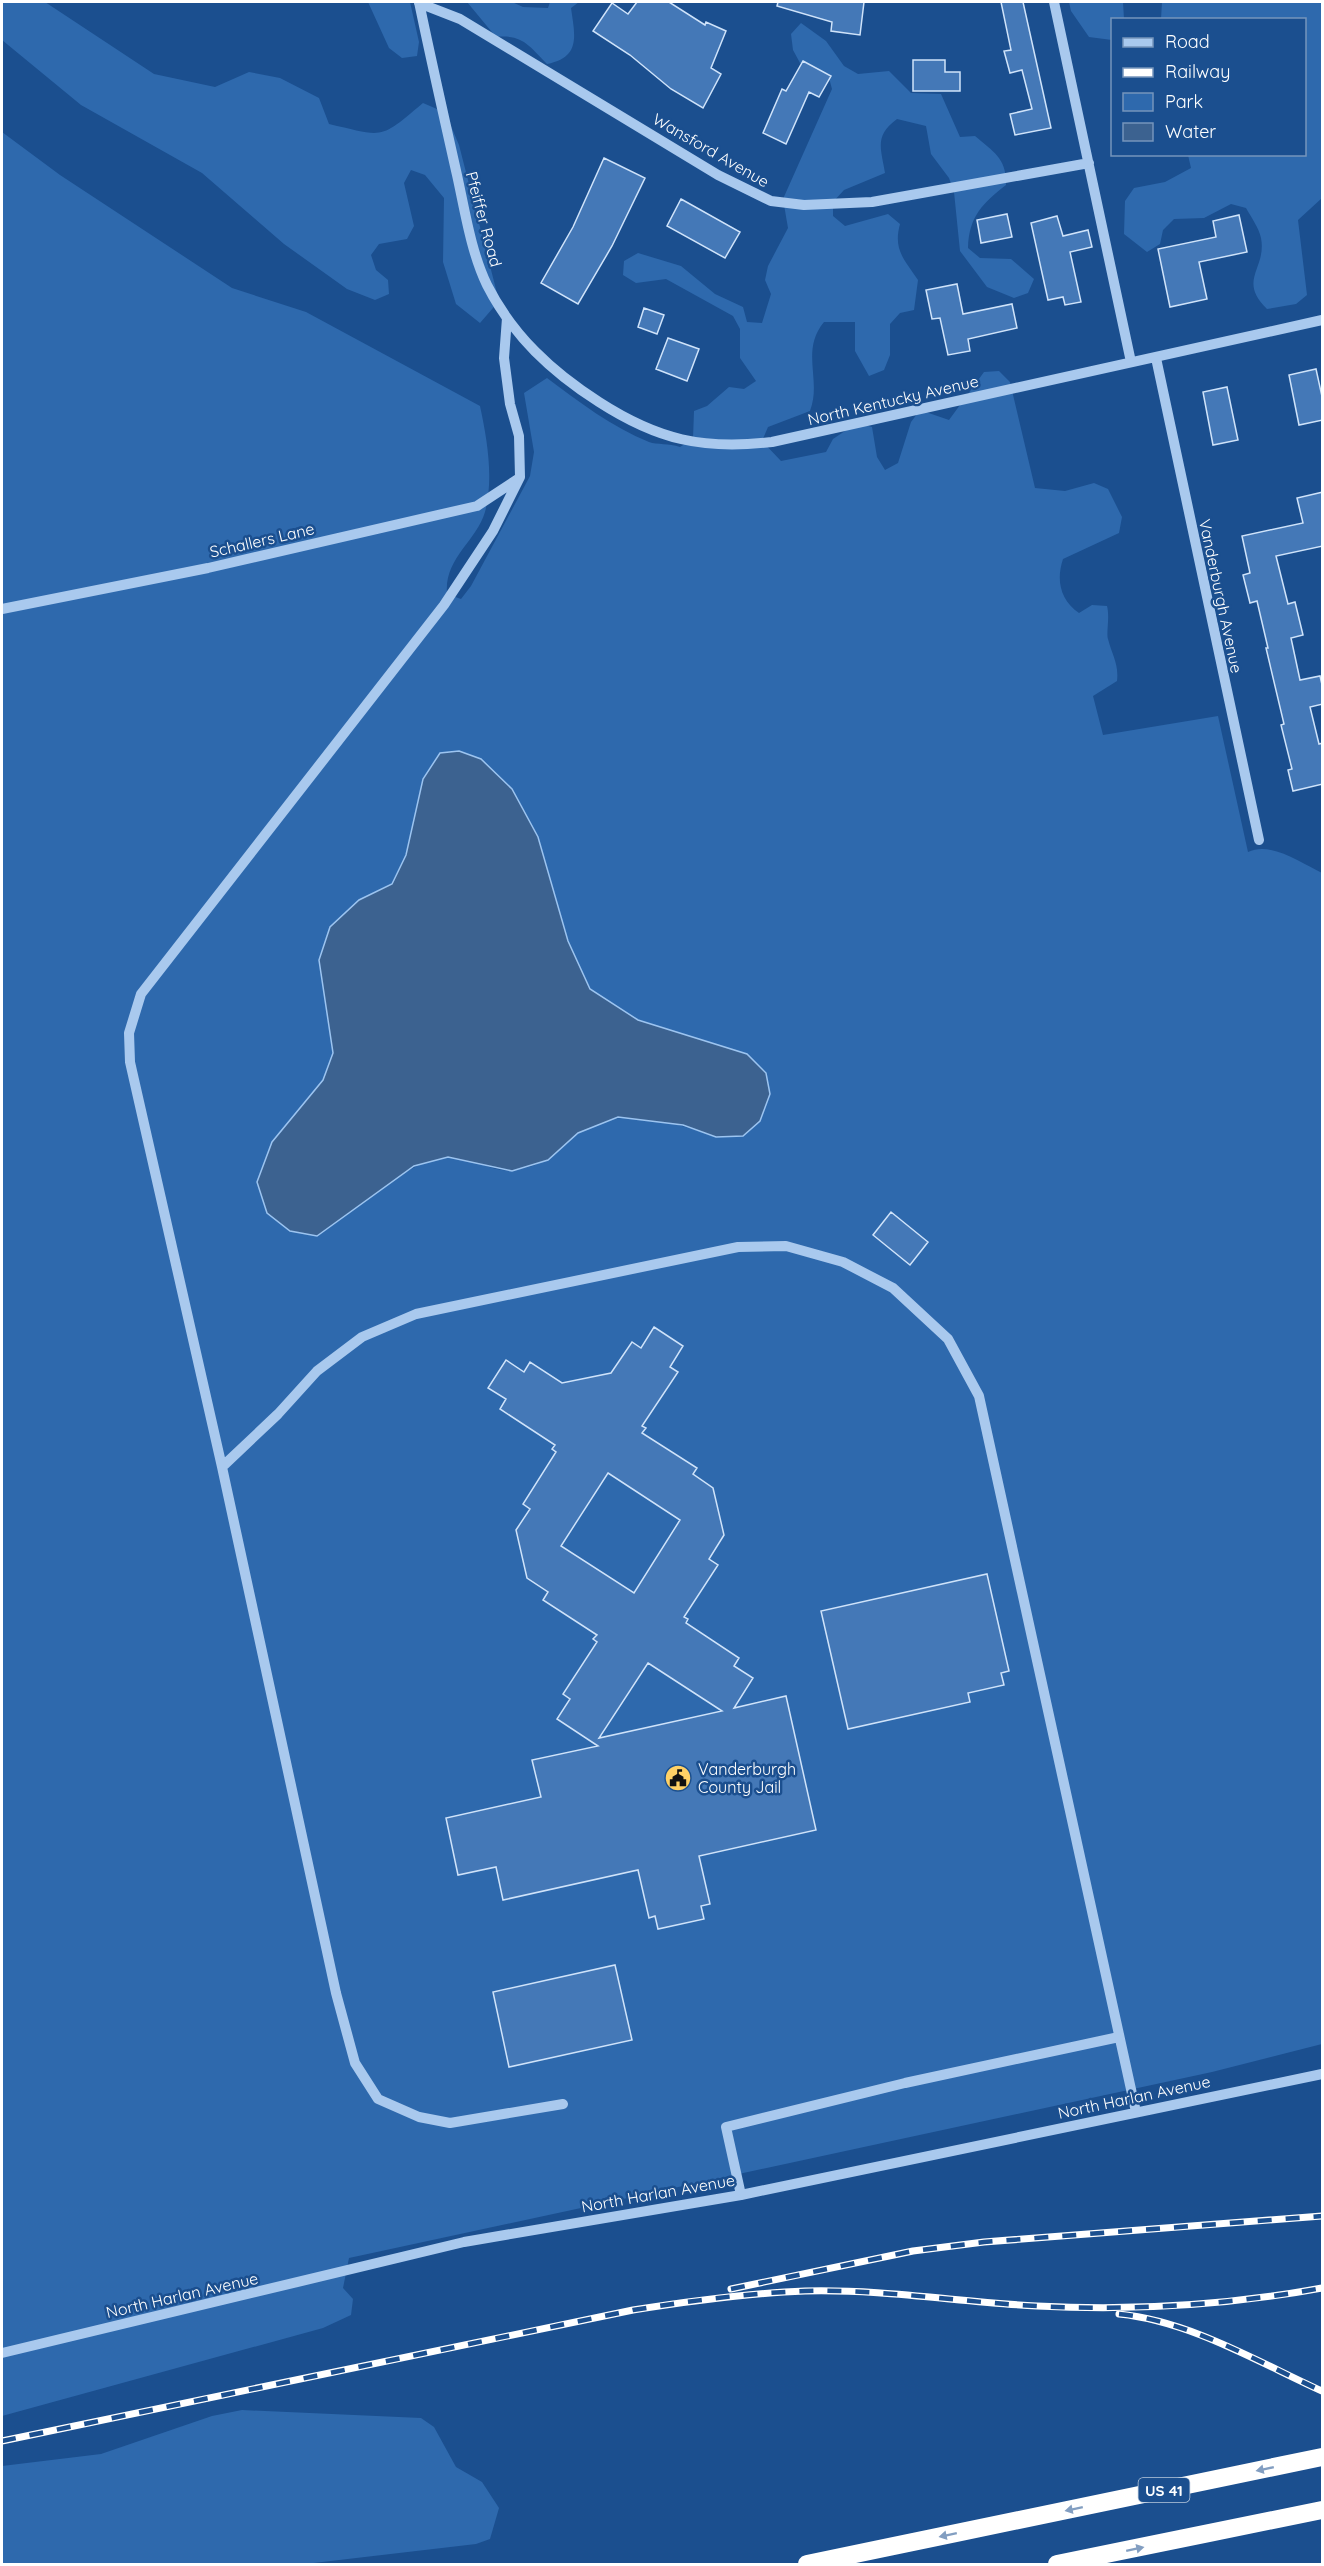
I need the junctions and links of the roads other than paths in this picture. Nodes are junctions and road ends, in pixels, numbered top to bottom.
1 (419, 2) edge
2 (1054, 2) edge
3 (1089, 163) junction
4 (507, 318) junction
5 (1323, 320) edge
6 (1156, 358) junction
7 (1131, 362) junction
8 (520, 477) junction
9 (2, 609) edge
10 (1259, 840) dead end
11 (222, 1467) junction
12 (1119, 2037) junction
13 (1323, 2074) edge
14 (563, 2104) dead end
15 (1136, 2112) junction
16 (741, 2194) junction
17 (2, 2353) edge
18 (1323, 2457) edge
19 (1323, 2510) edge
20 (807, 2565) edge
21 (1057, 2565) edge

1 - 3 street, Wansford Avenue
1 - 4 street, Pfeiffer Road
2 - 3 street
3 - 7 street
4 - 7 street, North Kentucky Avenue
4 - 8 street
5 - 6 street, North Kentucky Avenue
6 - 7 street, North Kentucky Avenue
6 - 10 street, Vanderburgh Avenue
8 - 9 street, Schallers Lane
8 - 11 street
11 - 12 street
11 - 14 street
12 - 15 street
12 - 16 street
13 - 15 street, North Harlan Avenue
15 - 16 street, North Harlan Avenue
16 - 17 street, North Harlan Avenue
18 -> 20 highway, US 41
21 -> 19 highway

